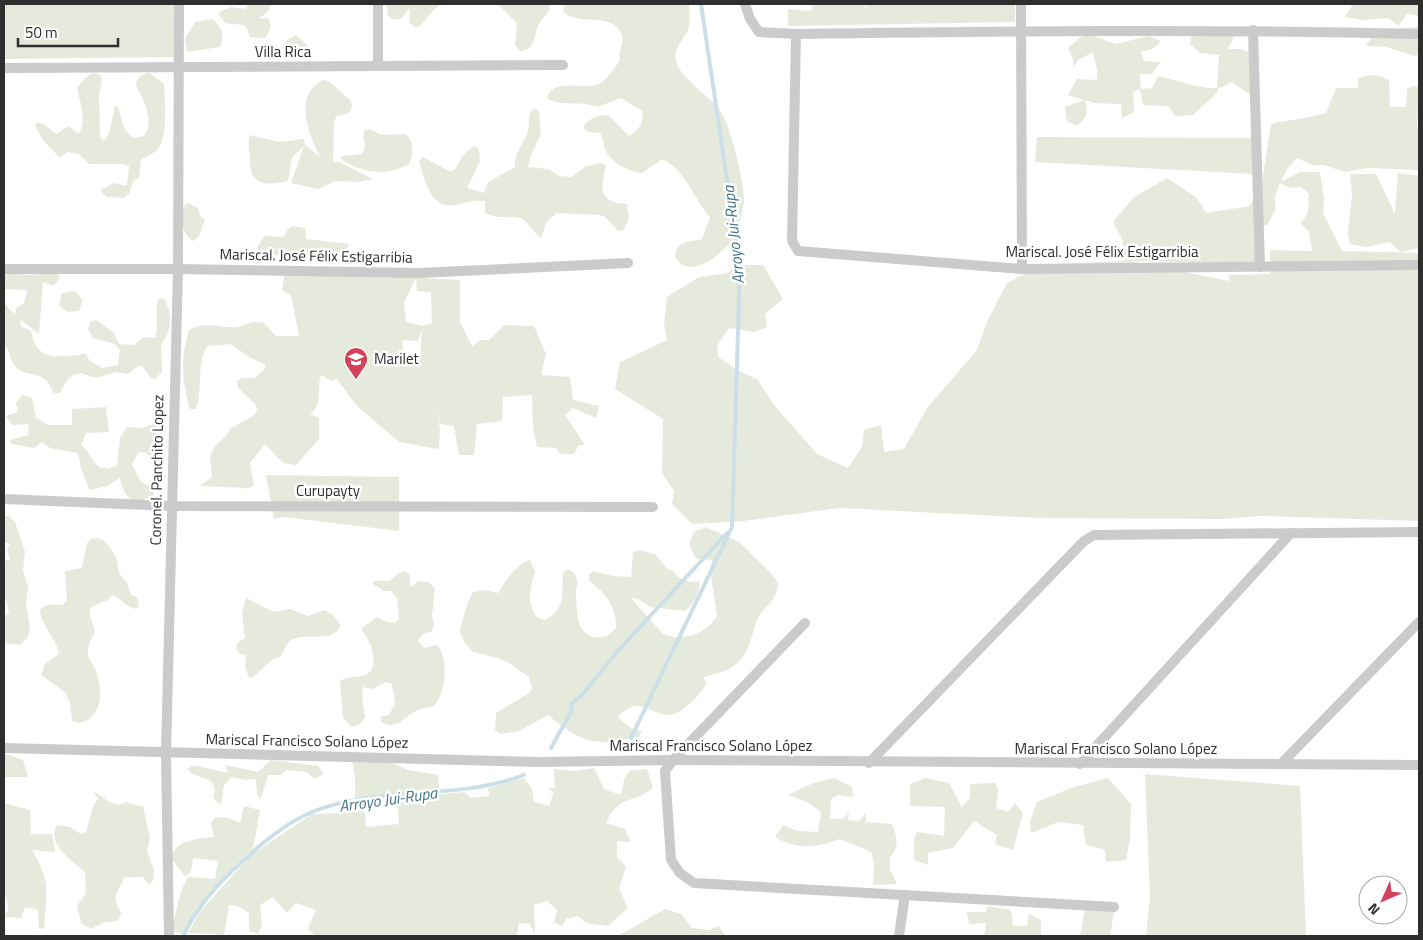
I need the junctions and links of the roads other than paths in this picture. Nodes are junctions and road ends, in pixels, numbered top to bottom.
1 (179, 4) edge
2 (378, 4) edge
3 (745, 4) edge
4 (1021, 4) edge
5 (1020, 30) junction
6 (1253, 30) junction
7 (796, 34) junction
8 (1419, 34) edge
9 (563, 65) dead end
10 (378, 66) junction
11 (4, 68) edge
12 (180, 68) junction
13 (628, 263) dead end
14 (1419, 265) edge
15 (1260, 267) junction
16 (4, 269) edge
17 (178, 269) junction
18 (1022, 269) junction
19 (4, 499) edge
20 (171, 506) junction
21 (653, 507) dead end
22 (1419, 532) edge
23 (1291, 533) junction
24 (1419, 622) edge
25 (805, 623) dead end
26 (4, 748) edge
27 (166, 752) junction
28 (673, 760) junction
29 (869, 762) junction
30 (1080, 764) junction
31 (1280, 764) junction
32 (1419, 765) edge
33 (905, 895) junction
34 (1114, 906) dead end
35 (169, 936) edge
36 (899, 936) edge

1 - 12 street, Coronel. Panchito Lopez
2 - 10 street
3 - 7 street
4 - 5 street
5 - 6 street
5 - 7 street
5 - 18 street
6 - 8 street
6 - 15 street
7 - 18 street, Mariscal. José Félix Estigarribia
9 - 10 street, Villa Rica
10 - 12 street, Villa Rica
11 - 12 street, Villa Rica
12 - 17 street, Coronel. Panchito Lopez
13 - 17 street, Mariscal. José Félix Estigarribia
14 - 15 street, Mariscal. José Félix Estigarribia
15 - 18 street, Mariscal. José Félix Estigarribia
16 - 17 street, Mariscal. José Félix Estigarribia
17 - 20 street, Coronel. Panchito Lopez
19 - 20 street, Curupayty
20 - 21 street, Curupayty
20 - 27 street, Coronel. Panchito Lopez
22 - 23 street
23 - 29 street
23 - 30 street
24 - 31 street
25 - 28 street
26 - 27 street, Mariscal Francisco Solano López
27 - 28 street, Mariscal Francisco Solano López
27 - 35 street, Coronel. Panchito Lopez
28 - 29 street, Mariscal Francisco Solano López
28 - 33 street
29 - 30 street, Mariscal Francisco Solano López
30 - 31 street, Mariscal Francisco Solano López
31 - 32 street, Mariscal Francisco Solano López
33 - 34 street
33 - 36 street

